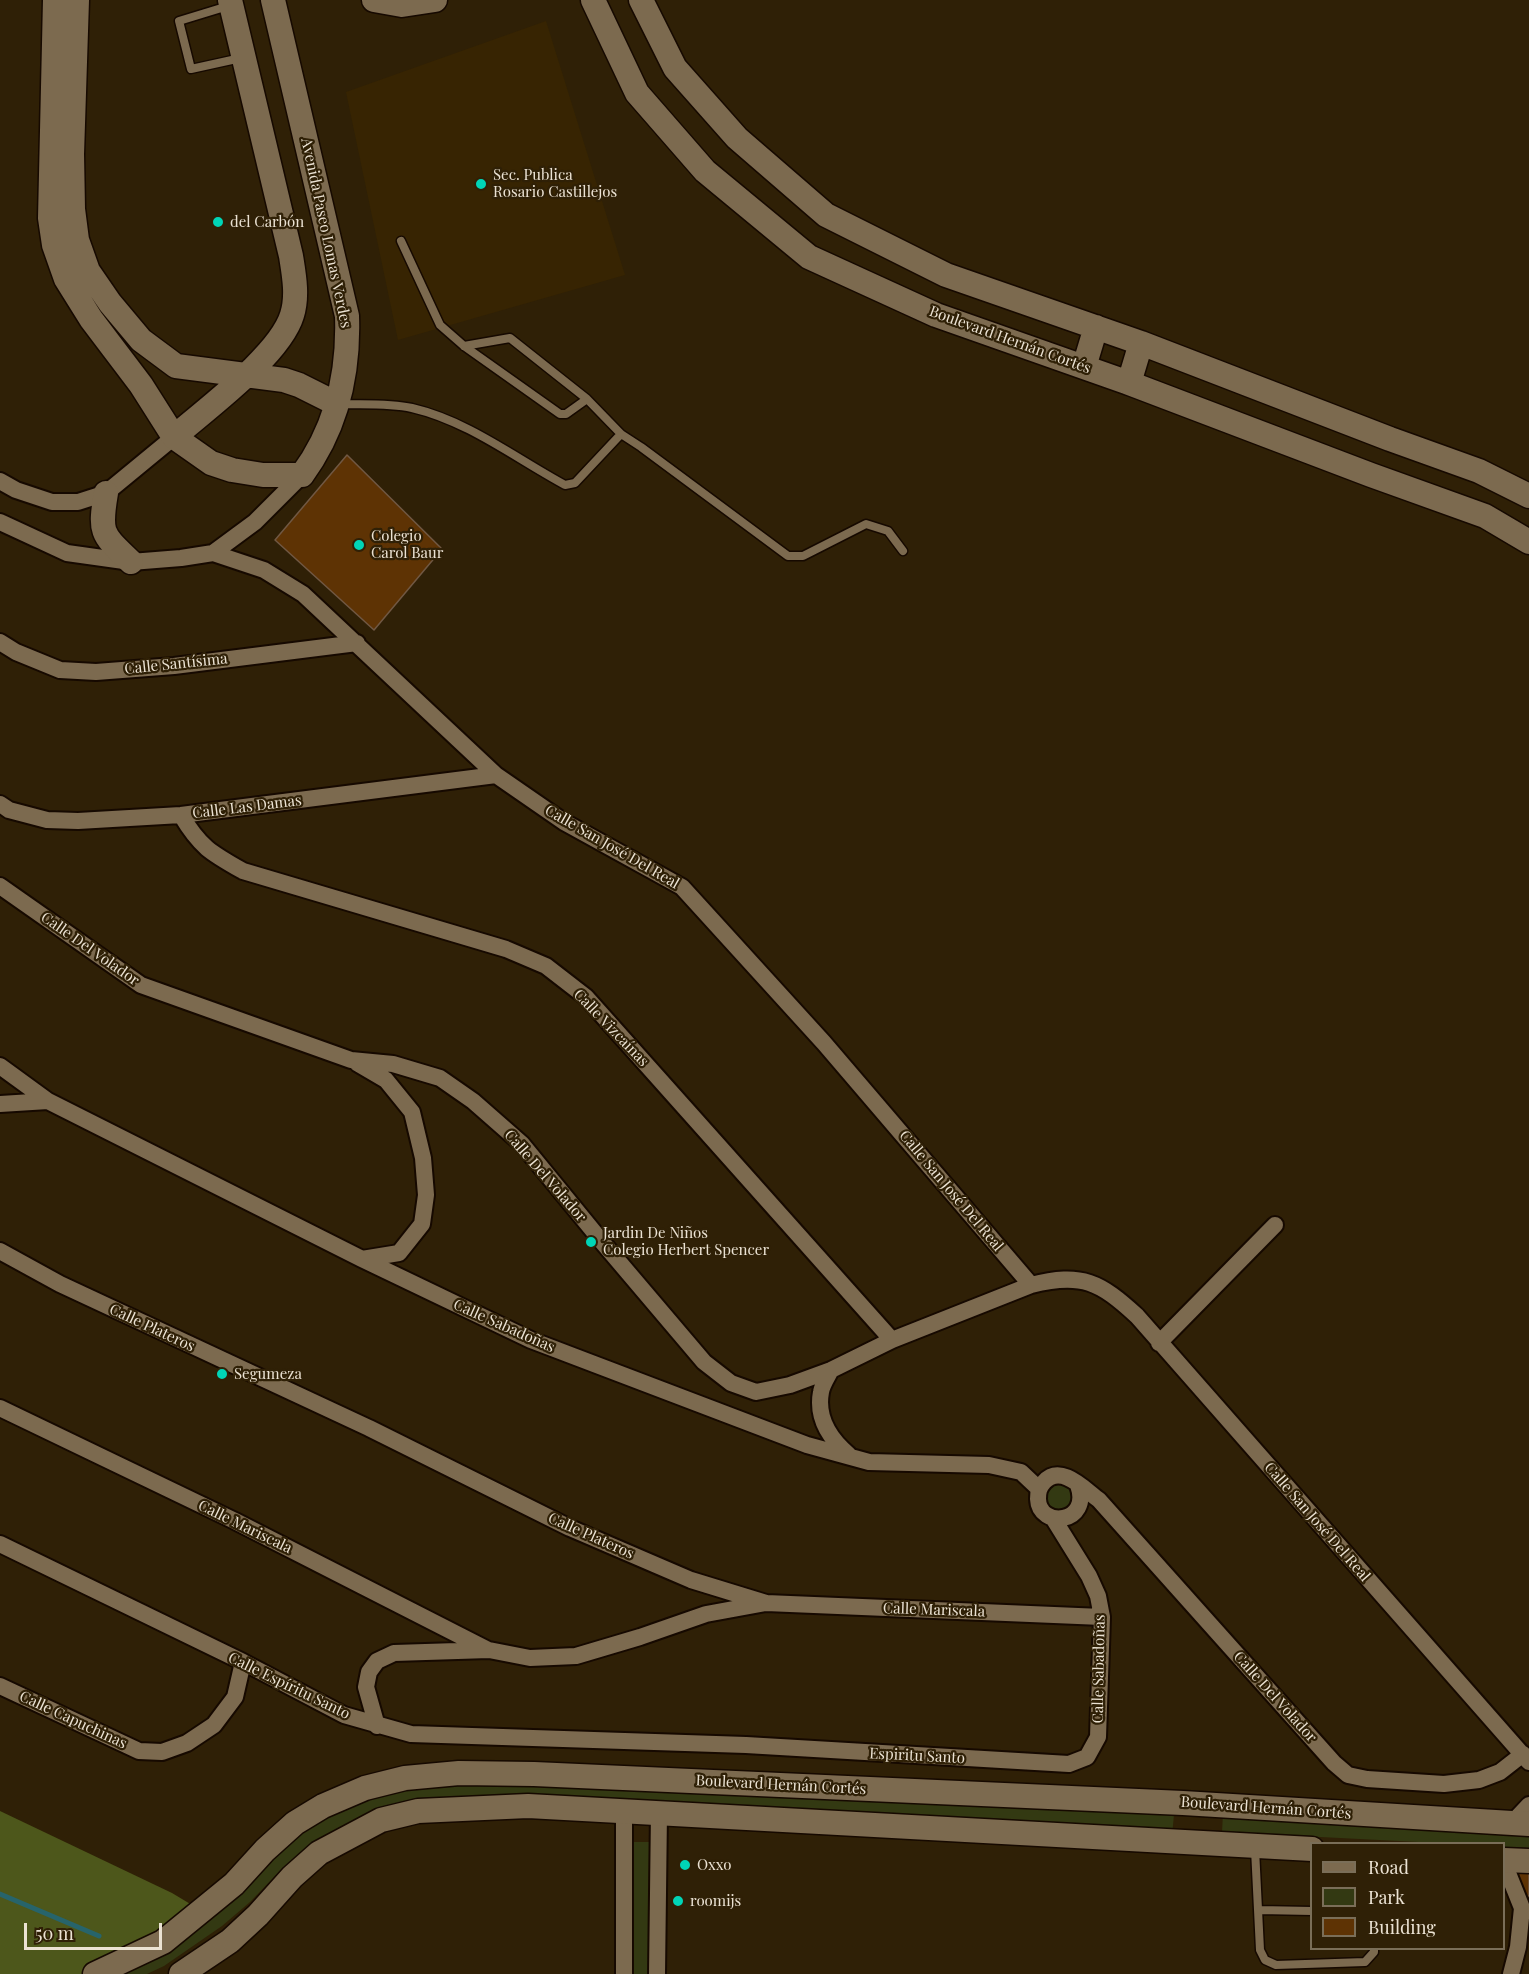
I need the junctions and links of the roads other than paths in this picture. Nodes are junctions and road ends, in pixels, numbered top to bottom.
1 (55, 0) edge
2 (77, 0) edge
3 (273, 0) edge
4 (374, 0) edge
5 (435, 0) edge
6 (593, 0) edge
7 (641, 0) edge
8 (231, 3) edge
9 (244, 57) junction
10 (400, 241) dead end
11 (1096, 327) junction
12 (1141, 343) junction
13 (464, 346) junction
14 (1084, 367) junction
15 (247, 374) junction
16 (1129, 383) junction
17 (587, 399) junction
18 (337, 404) junction
19 (621, 434) junction
20 (174, 437) junction
21 (302, 476) junction
22 (0, 481) edge
23 (106, 493) junction
24 (1529, 496) edge
25 (0, 522) edge
26 (1529, 542) edge
27 (903, 551) dead end
28 (213, 553) junction
29 (131, 562) junction
30 (0, 642) edge
31 (357, 643) junction
32 (496, 775) junction
33 (0, 804) edge
34 (182, 815) junction
35 (0, 886) edge
36 (351, 1060) junction
37 (0, 1066) edge
38 (48, 1101) junction
39 (0, 1104) edge
40 (1275, 1225) dead end
41 (0, 1251) edge
42 (362, 1259) junction
43 (1031, 1285) junction
44 (892, 1341) junction
45 (1159, 1342) junction
46 (831, 1370) junction
47 (0, 1408) edge
48 (852, 1458) junction
49 (1078, 1485) junction
50 (1039, 1489) junction
51 (1053, 1518) junction
52 (0, 1544) edge
53 (766, 1603) junction
54 (1102, 1617) junction
55 (489, 1650) junction
56 (243, 1662) junction
57 (0, 1686) edge
58 (377, 1726) junction
59 (746, 1745) joint
60 (1087, 1757) joint
61 (1526, 1758) edge
62 (1183, 1803) junction
63 (1220, 1805) junction
64 (1529, 1805) edge
65 (624, 1811) junction
66 (658, 1812) junction
67 (1521, 1824) edge
68 (1178, 1840) junction
69 (1216, 1843) junction
70 (1255, 1845) junction
71 (1310, 1849) edge
72 (1529, 1861) edge
73 (1505, 1862) edge
74 (1505, 1866) edge
75 (1525, 1903) edge
76 (1259, 1910) junction
77 (1310, 1911) edge
78 (1374, 1950) edge
79 (120, 1969) edge
80 (95, 1974) edge
81 (181, 1974) edge
82 (624, 1974) edge
83 (657, 1974) edge
84 (1511, 1974) edge

1 - 20 main road
2 - 15 main road
3 - 18 main road, Avenida Paseo Lomas Verdes
4 - 5 main road
6 - 14 main road, Boulevard Hernán Cortés
7 - 11 main road
8 - 9 main road
8 - 9 lane
9 - 15 main road
10 - 13 lane
11 - 12 main road
11 - 14 main road
12 - 16 main road
12 - 24 main road
13 - 17 lane
13 - 17 lane
14 - 16 main road, Boulevard Hernán Cortés
15 - 18 main road
15 - 20 main road
16 - 26 main road, Boulevard Hernán Cortés
17 - 19 lane
18 - 19 lane
18 - 21 main road, Avenida Paseo Lomas Verdes
19 - 27 lane
20 - 21 main road
20 - 23 street
21 - 28 street, Avenida Paseo Lomas Verdes
22 - 23 street
23 - 29 main road
25 - 29 street, Avenida Paseo Lomas Verdes
28 - 29 street, Avenida Paseo Lomas Verdes
28 - 31 street, Calle San José Del Real
30 - 31 street, Calle Santísima
31 - 32 street, Calle San José Del Real
32 - 34 street, Calle Las Damas
32 - 43 street, Calle San José Del Real
33 - 34 street, Calle Las Damas
34 - 44 street, Calle Vizcaínas
35 - 36 street, Calle Del Volador
36 - 42 street
36 - 46 street, Calle Del Volador
37 - 38 street, Calle Sabadoñas
38 - 39 street
38 - 42 street, Calle Sabadoñas
40 - 45 street
41 - 53 street, Calle Plateros
42 - 48 street, Calle Sabadoñas
43 - 44 street, Calle San José Del Real
43 - 45 street, Calle San José Del Real
44 - 46 street, Calle Del Volador
45 - 61 street, Calle San José Del Real
46 - 48 street
47 - 55 street, Calle Mariscala
48 - 50 street, Calle Sabadoñas
49 - 50 street
49 - 51 street
49 - 61 street, Calle Del Volador
50 - 51 street, Calle Sabadoñas
51 - 54 street, Calle Sabadoñas
52 - 56 street, Calle Espíritu Santo
53 - 54 street, Calle Mariscala
53 - 55 street
54 - 60 street, Calle Sabadoñas
55 - 58 street
56 - 57 street, Calle Capuchinas
56 - 58 street, Calle Espíritu Santo
58 - 59 street, Calle Espíritu Santo
59 - 60 street, Espiritu Santo
62 - 63 main road, Boulevard Hernán Cortés
62 - 68 main road
62 - 79 main road, Boulevard Hernán Cortés
63 - 67 main road, Boulevard Hernán Cortés
63 - 69 main road
64 - 67 street
65 - 66 main road
65 - 81 main road
65 - 82 street
66 - 68 main road
66 - 83 street
68 - 69 main road
69 - 70 main road
70 - 71 main road
70 - 76 lane
72 - 73 main road
74 - 75 street
75 - 84 street
76 - 77 lane
76 - 78 lane
79 - 80 main road, Boulevard Hernán Cortés

